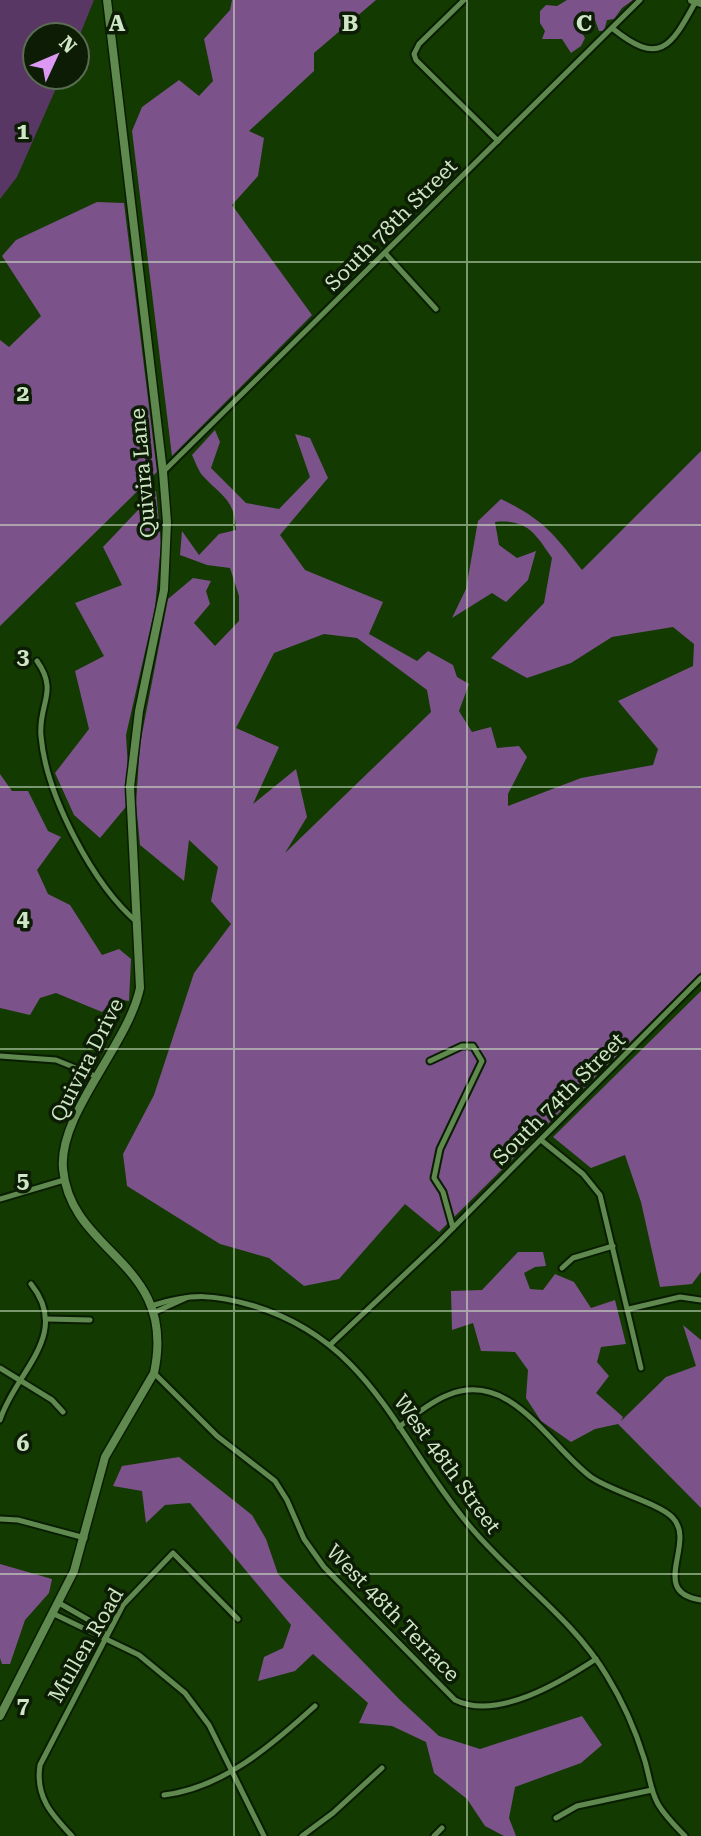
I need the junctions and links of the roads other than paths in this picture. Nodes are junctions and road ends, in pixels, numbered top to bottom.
1 (107, 0) edge
2 (464, 0) edge
3 (640, 0) edge
4 (696, 1) edge
5 (612, 28) junction
6 (498, 141) junction
7 (385, 253) junction
8 (436, 309) dead end
9 (163, 472) junction
10 (37, 661) dead end
11 (138, 923) junction
12 (138, 942) joint
13 (701, 978) edge
14 (0, 1056) edge
15 (430, 1061) dead end
16 (98, 1077) junction
17 (541, 1140) junction
18 (64, 1180) junction
19 (0, 1199) edge
20 (453, 1227) junction
21 (613, 1246) junction
22 (562, 1268) dead end
23 (31, 1284) dead end
24 (701, 1300) edge
25 (152, 1309) junction
26 (629, 1309) junction
27 (47, 1319) junction
28 (90, 1320) dead end
29 (331, 1343) junction
30 (0, 1368) edge
31 (641, 1368) dead end
32 (155, 1373) junction
33 (20, 1380) junction
34 (63, 1412) dead end
35 (0, 1420) edge
36 (399, 1427) junction
37 (0, 1519) edge
38 (85, 1538) junction
39 (701, 1600) edge
40 (59, 1603) junction
41 (54, 1614) junction
42 (237, 1619) dead end
43 (106, 1636) junction
44 (596, 1658) junction
45 (315, 1706) dead end
46 (0, 1716) edge
47 (382, 1768) dead end
48 (232, 1770) junction
49 (652, 1790) junction
50 (164, 1795) dead end
51 (556, 1818) dead end
52 (442, 1828) dead end
53 (72, 1836) edge
54 (264, 1836) edge
55 (302, 1836) edge
56 (434, 1836) edge
57 (685, 1836) edge

1 - 9 main road, Quivira Lane
2 - 6 street
3 - 5 street, South 78th Street
4 - 5 street
5 - 6 street, South 78th Street
6 - 7 street, South 78th Street
7 - 8 street
7 - 9 street, South 78th Street
9 - 11 main road, Quivira Lane
10 - 11 street
11 - 12 main road, Quivira Lane
12 - 16 main road, Quivira Drive
13 - 17 street, South 74th Street
14 - 16 street
15 - 20 street
16 - 18 main road, Quivira Drive
17 - 20 street, South 74th Street
17 - 21 street
18 - 19 street
18 - 25 main road, Quivira Drive
20 - 29 street, South 74th Street
21 - 22 street
21 - 26 street
23 - 27 street
24 - 26 street
25 - 29 street, West 48th Street
25 - 32 main road, Quivira Drive
26 - 31 street
27 - 28 street
27 - 33 street
29 - 36 street, West 48th Street
30 - 33 street
32 - 38 main road, Quivira Drive
32 - 44 street, West 48th Terrace
33 - 34 street
33 - 35 street
36 - 39 street
36 - 44 street, West 48th Street
37 - 38 street
38 - 40 main road, Quivira Drive
40 - 41 main road, Quivira Drive
40 - 43 street
41 - 43 street
41 - 46 main road, Quivira Drive
42 - 43 street, Mullen Road
43 - 48 street
43 - 53 street, Mullen Road
44 - 49 street, West 48th Street
45 - 48 street
47 - 55 street
48 - 50 street
48 - 54 street
49 - 51 street
49 - 57 street, West 48th Street
52 - 56 street

